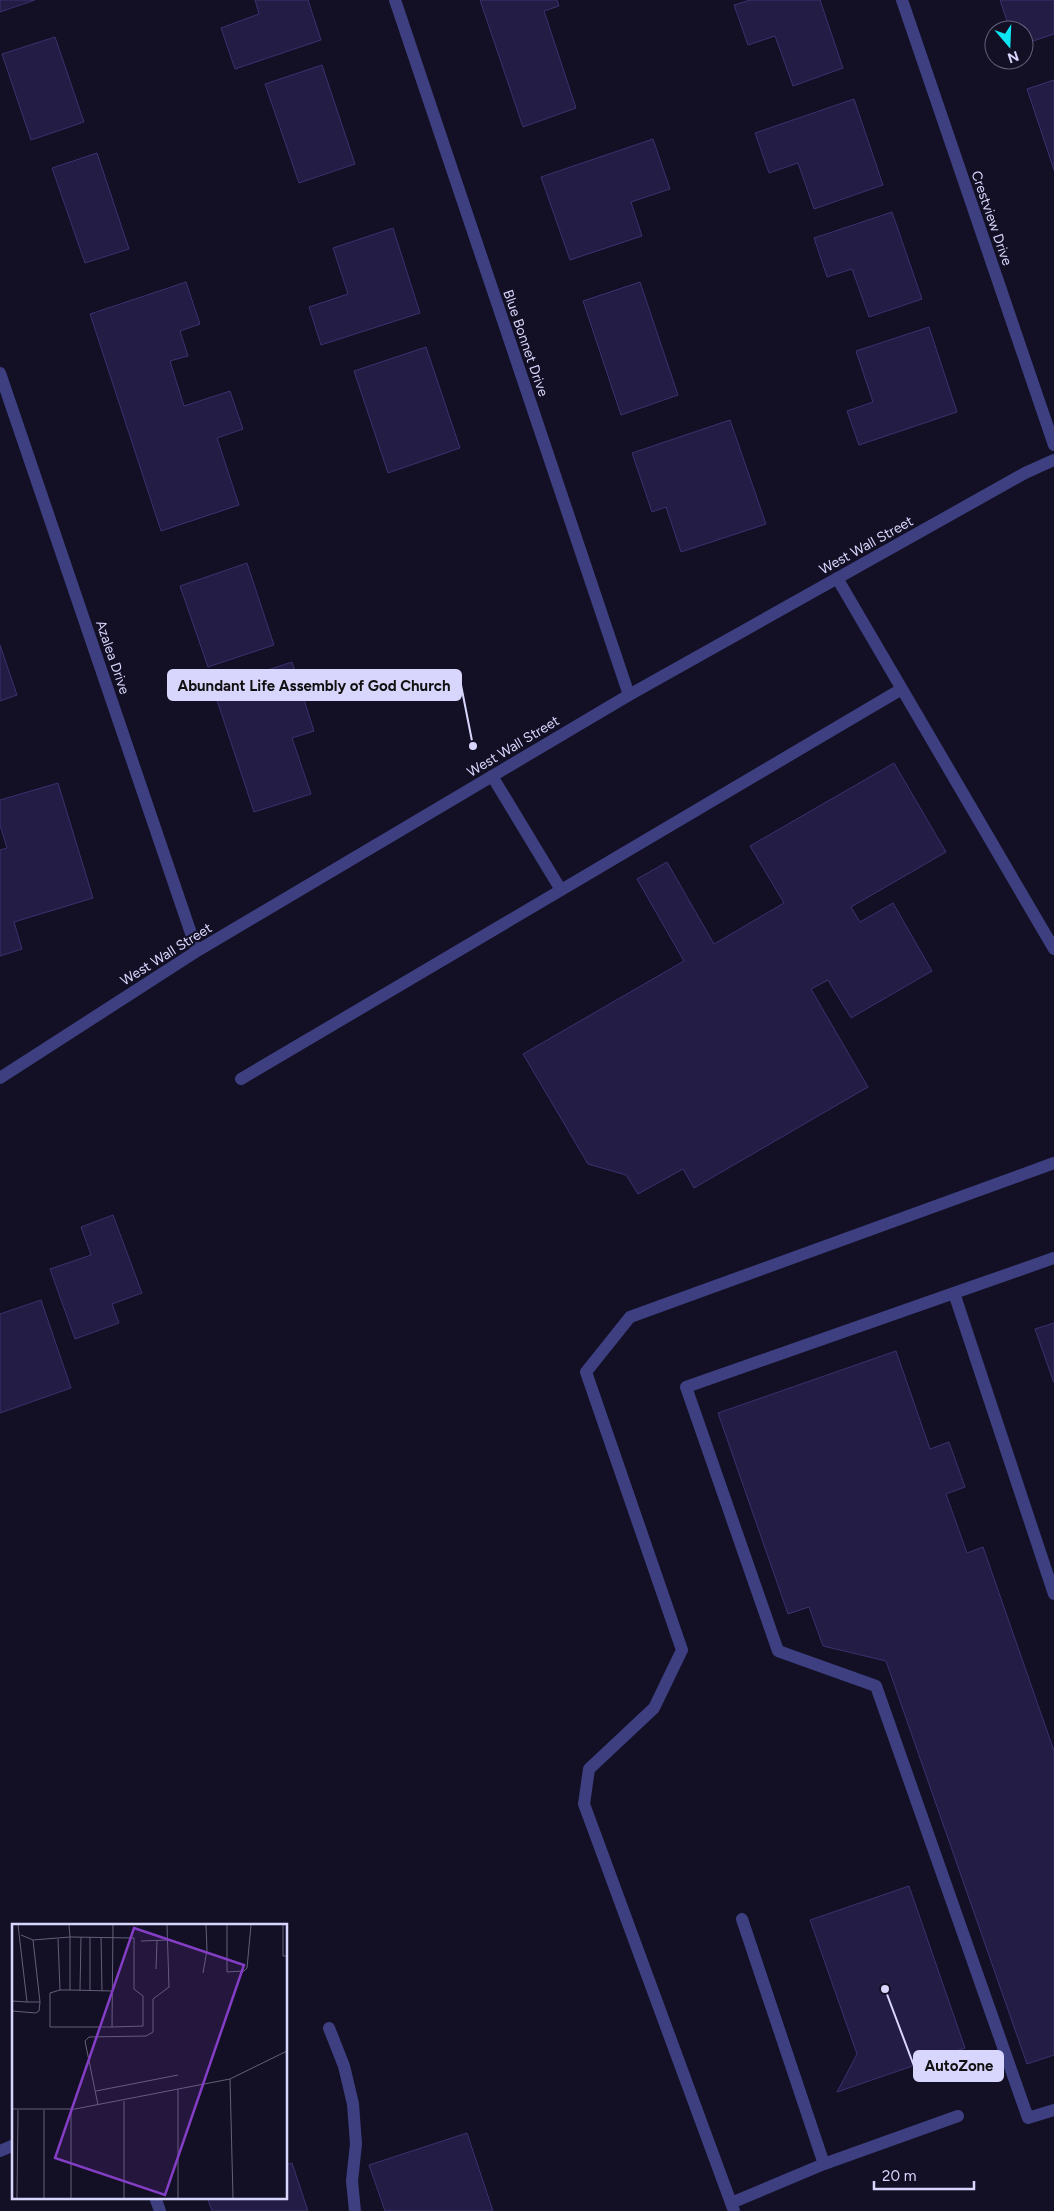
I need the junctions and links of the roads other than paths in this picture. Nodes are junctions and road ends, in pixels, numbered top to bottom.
1 (395, 0) edge
2 (902, 0) edge
3 (0, 373) edge
4 (1054, 445) edge
5 (1054, 460) edge
6 (837, 578) junction
7 (900, 690) junction
8 (629, 695) junction
9 (492, 776) junction
10 (561, 890) junction
11 (1054, 949) edge
12 (197, 951) junction
13 (0, 1078) edge
14 (241, 1079) dead end
15 (1054, 1163) edge
16 (1054, 1258) edge
17 (954, 1293) junction
18 (1054, 1594) edge
19 (742, 1918) dead end
20 (329, 2028) dead end
21 (1054, 2110) edge
22 (958, 2116) dead end
23 (12, 2146) edge
24 (0, 2151) edge
25 (824, 2164) junction
26 (155, 2198) edge
27 (733, 2207) edge
28 (160, 2211) edge
29 (355, 2211) edge

1 - 8 street, Blue Bonnet Drive
2 - 4 street, Crestview Drive
3 - 12 street, Azalea Drive
5 - 6 street, West Wall Street
6 - 7 street
6 - 8 street, West Wall Street
7 - 10 street
7 - 11 street
8 - 9 street, West Wall Street
9 - 10 street
9 - 12 street, West Wall Street
10 - 14 street
12 - 13 street, West Wall Street
15 - 27 street
16 - 17 street
17 - 18 street
17 - 21 street
19 - 25 street
20 - 29 street
22 - 25 street
23 - 24 street
25 - 27 street
26 - 28 street

